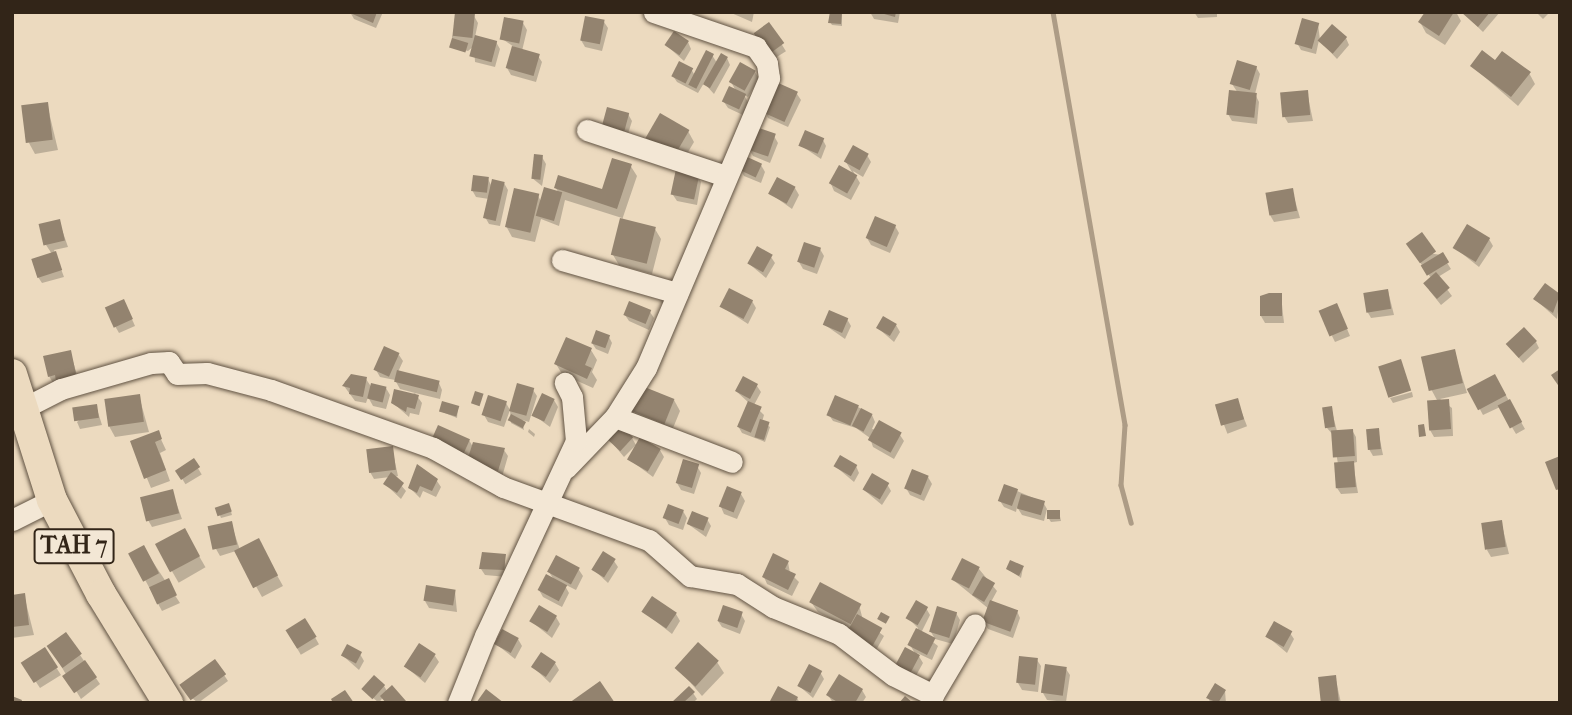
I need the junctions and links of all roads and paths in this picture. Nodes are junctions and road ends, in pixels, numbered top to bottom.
1 (654, 12) edge
2 (587, 130) dead end
3 (725, 176) junction
4 (562, 260) dead end
5 (677, 293) junction
6 (12, 374) edge
7 (565, 383) dead end
8 (22, 409) junction
9 (615, 416) junction
10 (732, 462) dead end
11 (566, 468) junction
12 (52, 500) junction
13 (548, 502) junction
14 (12, 520) edge
15 (975, 624) dead end
16 (168, 703) edge
17 (458, 703) edge

1 - 3 street
2 - 3 street
3 - 5 street
4 - 5 street
5 - 9 street
6 - 8 highway, TAH 7
7 - 11 street
8 - 12 highway, TAH 7
8 - 13 street
9 - 10 street
9 - 11 street
11 - 13 street
12 - 14 street
12 - 16 highway, TAH 7
13 - 15 street
13 - 17 street

